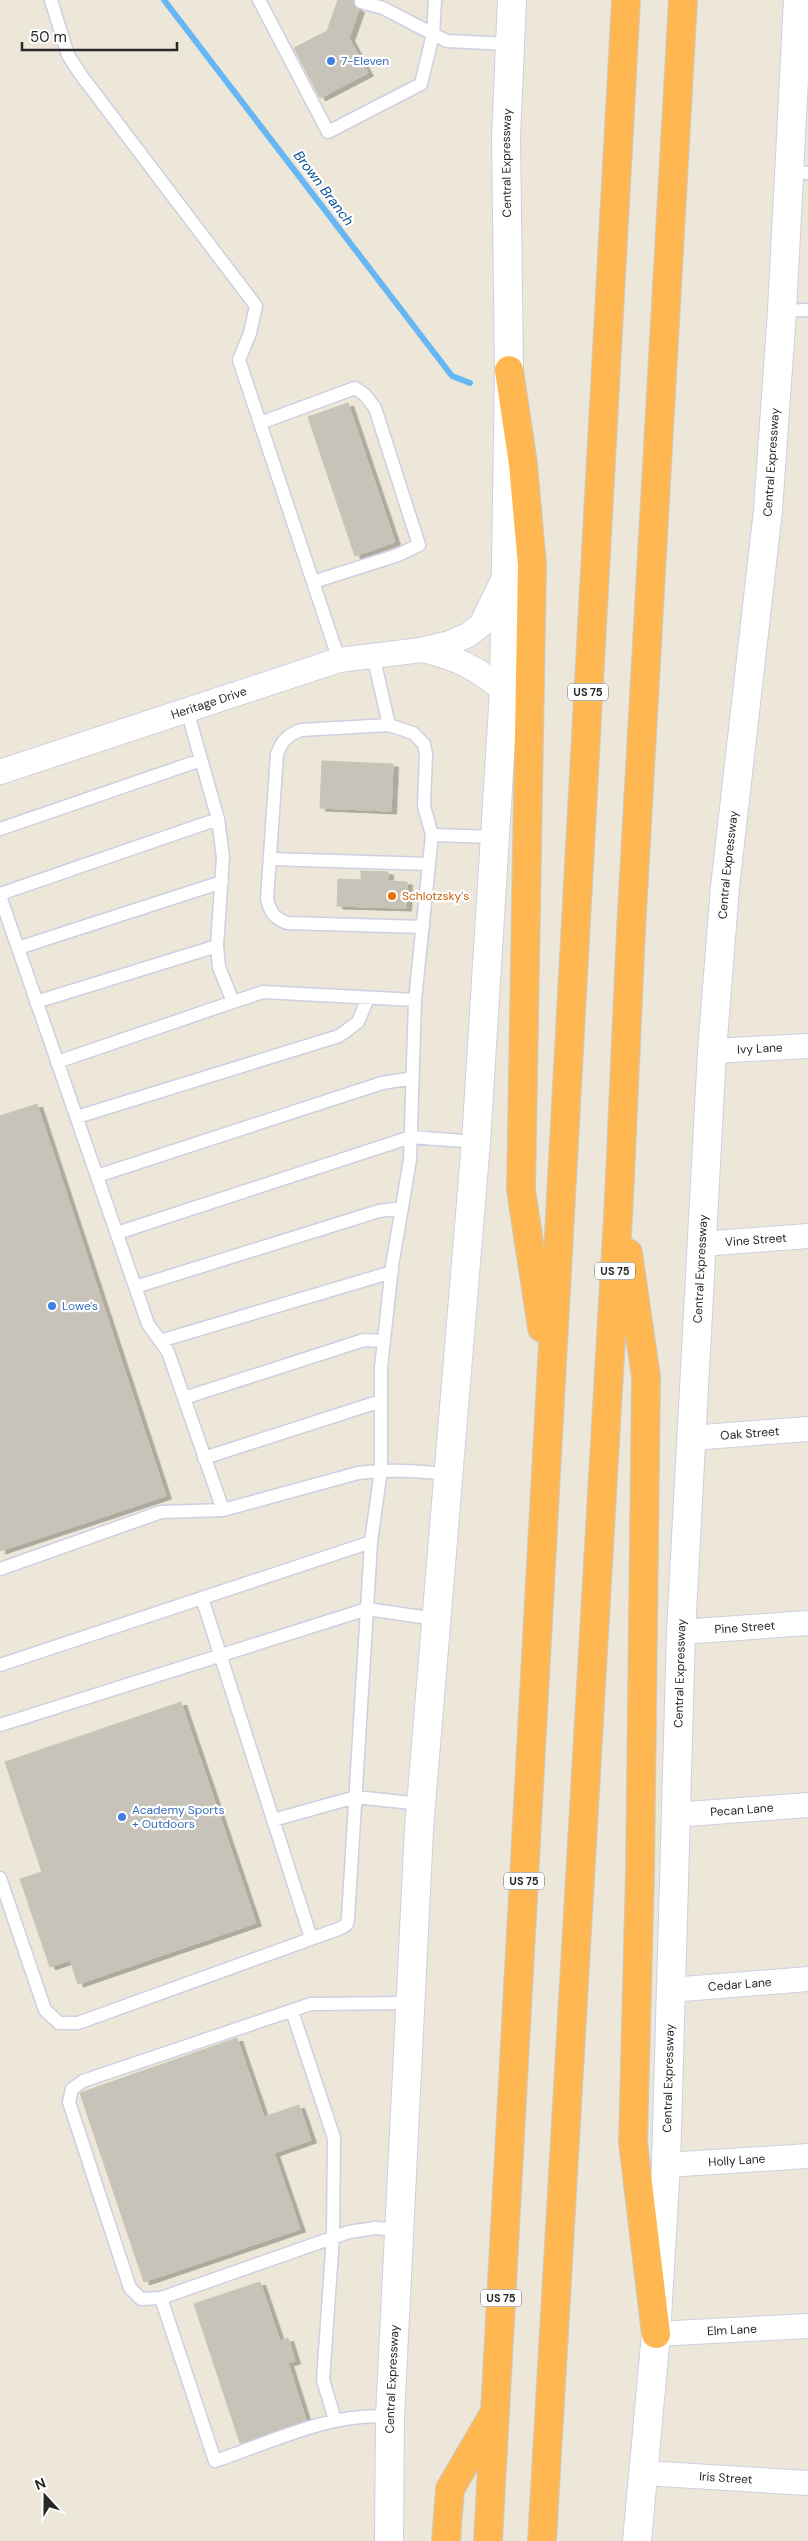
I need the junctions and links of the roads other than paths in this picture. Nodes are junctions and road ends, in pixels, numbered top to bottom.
1 (51, 0) edge
2 (259, 0) edge
3 (435, 0) edge
4 (512, 0) edge
5 (626, 0) edge
6 (682, 0) edge
7 (361, 2) dead end
8 (801, 4) edge
9 (433, 34) junction
10 (510, 44) junction
11 (799, 172) edge
12 (795, 310) edge
13 (508, 370) junction
14 (260, 423) junction
15 (505, 576) junction
16 (313, 582) junction
17 (421, 650) junction
18 (373, 656) junction
19 (339, 660) junction
20 (504, 691) junction
21 (187, 710) junction
22 (389, 725) junction
23 (201, 760) junction
24 (0, 772) edge
25 (218, 819) junction
26 (0, 829) edge
27 (432, 835) junction
28 (495, 837) junction
29 (270, 859) junction
30 (429, 864) junction
31 (222, 882) junction
32 (0, 895) edge
33 (423, 927) junction
34 (217, 946) junction
35 (18, 948) junction
36 (368, 998) junction
37 (416, 1000) junction
38 (36, 1002) junction
39 (233, 1002) junction
40 (808, 1046) edge
41 (712, 1051) junction
42 (57, 1062) junction
43 (413, 1078) junction
44 (76, 1117) junction
45 (411, 1137) junction
46 (476, 1142) junction
47 (97, 1176) junction
48 (619, 1198) junction
49 (402, 1208) junction
50 (117, 1233) junction
51 (808, 1236) edge
52 (702, 1244) junction
53 (392, 1272) junction
54 (135, 1287) junction
55 (160, 1341) junction
56 (384, 1341) junction
57 (551, 1385) junction
58 (184, 1398) junction
59 (381, 1401) junction
60 (808, 1430) edge
61 (691, 1438) junction
62 (204, 1458) junction
63 (381, 1470) junction
64 (448, 1474) junction
65 (223, 1510) junction
66 (371, 1542) junction
67 (0, 1569) edge
68 (202, 1598) junction
69 (367, 1609) junction
70 (436, 1619) junction
71 (808, 1623) edge
72 (681, 1632) junction
73 (220, 1655) junction
74 (0, 1665) edge
75 (0, 1725) edge
76 (356, 1796) junction
77 (421, 1804) junction
78 (808, 1805) edge
79 (674, 1815) junction
80 (273, 1820) junction
81 (0, 1878) edge
82 (311, 1938) junction
83 (808, 1979) edge
84 (670, 1990) junction
85 (411, 2003) junction
86 (292, 2011) junction
87 (808, 2156) edge
88 (666, 2165) junction
89 (400, 2230) junction
90 (333, 2237) junction
91 (160, 2298) junction
92 (808, 2326) edge
93 (656, 2334) junction
94 (495, 2412) junction
95 (390, 2417) junction
96 (335, 2420) junction
97 (644, 2473) junction
98 (808, 2483) edge
99 (389, 2541) edge
100 (446, 2541) edge
101 (488, 2541) edge
102 (542, 2541) edge
103 (637, 2541) edge

1 - 14 lane
2 - 9 lane
3 - 9 lane
4 - 10 main road, Central Expressway
5 - 57 highway, US 75
6 - 48 highway, US 75
7 - 9 lane
8 - 11 main road, Central Expressway
9 - 10 lane
10 - 13 main road, Central Expressway
11 - 12 main road, Central Expressway
12 - 41 main road, Central Expressway
13 - 15 main road, Central Expressway
13 - 57 highway
14 - 16 lane
14 - 16 lane
15 - 17 street, Heritage Drive
15 - 20 main road, Central Expressway
16 - 19 lane
17 - 18 street, Heritage Drive
17 - 20 street, Heritage Drive
18 - 19 street, Heritage Drive
18 - 22 lane
19 - 21 street, Heritage Drive
20 - 28 main road, Central Expressway
21 - 23 lane
21 - 24 street, Heritage Drive
22 - 27 lane
22 - 29 lane
23 - 25 lane
23 - 26 lane
25 - 31 lane
25 - 32 lane
27 - 28 lane
27 - 30 lane
28 - 46 main road, Central Expressway
29 - 30 lane
29 - 33 lane
30 - 33 lane
31 - 34 lane
31 - 35 lane
32 - 35 lane
33 - 37 lane
34 - 38 lane
34 - 39 lane
35 - 38 lane
36 - 37 lane
36 - 39 lane
36 - 44 lane
37 - 43 lane
38 - 42 lane
39 - 42 lane
40 - 41 street, Ivy Lane
41 - 52 main road, Central Expressway
42 - 44 lane
43 - 45 lane
43 - 47 lane
44 - 47 lane
45 - 46 lane
45 - 49 lane
45 - 50 lane
46 - 64 main road, Central Expressway
47 - 50 lane
48 - 93 highway
48 - 102 highway, US 75
49 - 53 lane
49 - 54 lane
50 - 54 lane
51 - 52 street, Vine Street
52 - 61 main road, Central Expressway
53 - 55 lane
53 - 56 lane
54 - 55 lane
55 - 58 lane
56 - 58 lane
56 - 59 lane
57 - 94 highway, US 75
58 - 62 lane
59 - 62 lane
59 - 63 lane
60 - 61 street, Oak Street
61 - 72 main road, Central Expressway
62 - 65 lane
63 - 64 lane
63 - 65 lane
63 - 66 lane
64 - 70 main road, Central Expressway
65 - 67 lane
66 - 68 lane
66 - 69 lane
68 - 73 lane
68 - 74 lane
69 - 70 lane
69 - 73 lane
69 - 76 lane
70 - 77 main road, Central Expressway
71 - 72 street, Pine Street
72 - 79 main road, Central Expressway
73 - 75 lane
73 - 80 lane
76 - 77 lane
76 - 80 lane
76 - 82 lane
77 - 85 main road, Central Expressway
78 - 79 street, Pecan Lane
79 - 84 main road, Central Expressway
80 - 82 lane
81 - 82 lane
83 - 84 street, Cedar Lane
84 - 88 main road, Central Expressway
85 - 86 lane
85 - 89 main road, Central Expressway
86 - 90 lane
86 - 91 lane
87 - 88 street, Holly Lane
88 - 93 main road, Central Expressway
89 - 90 lane
89 - 95 main road, Central Expressway
90 - 91 lane
90 - 96 lane
91 - 96 lane
92 - 93 street, Elm Lane
93 - 97 main road, Central Expressway
94 - 100 highway
94 - 101 highway, US 75
95 - 96 lane
95 - 99 main road, Central Expressway
97 - 98 street, Iris Street
97 - 103 main road, Central Expressway

